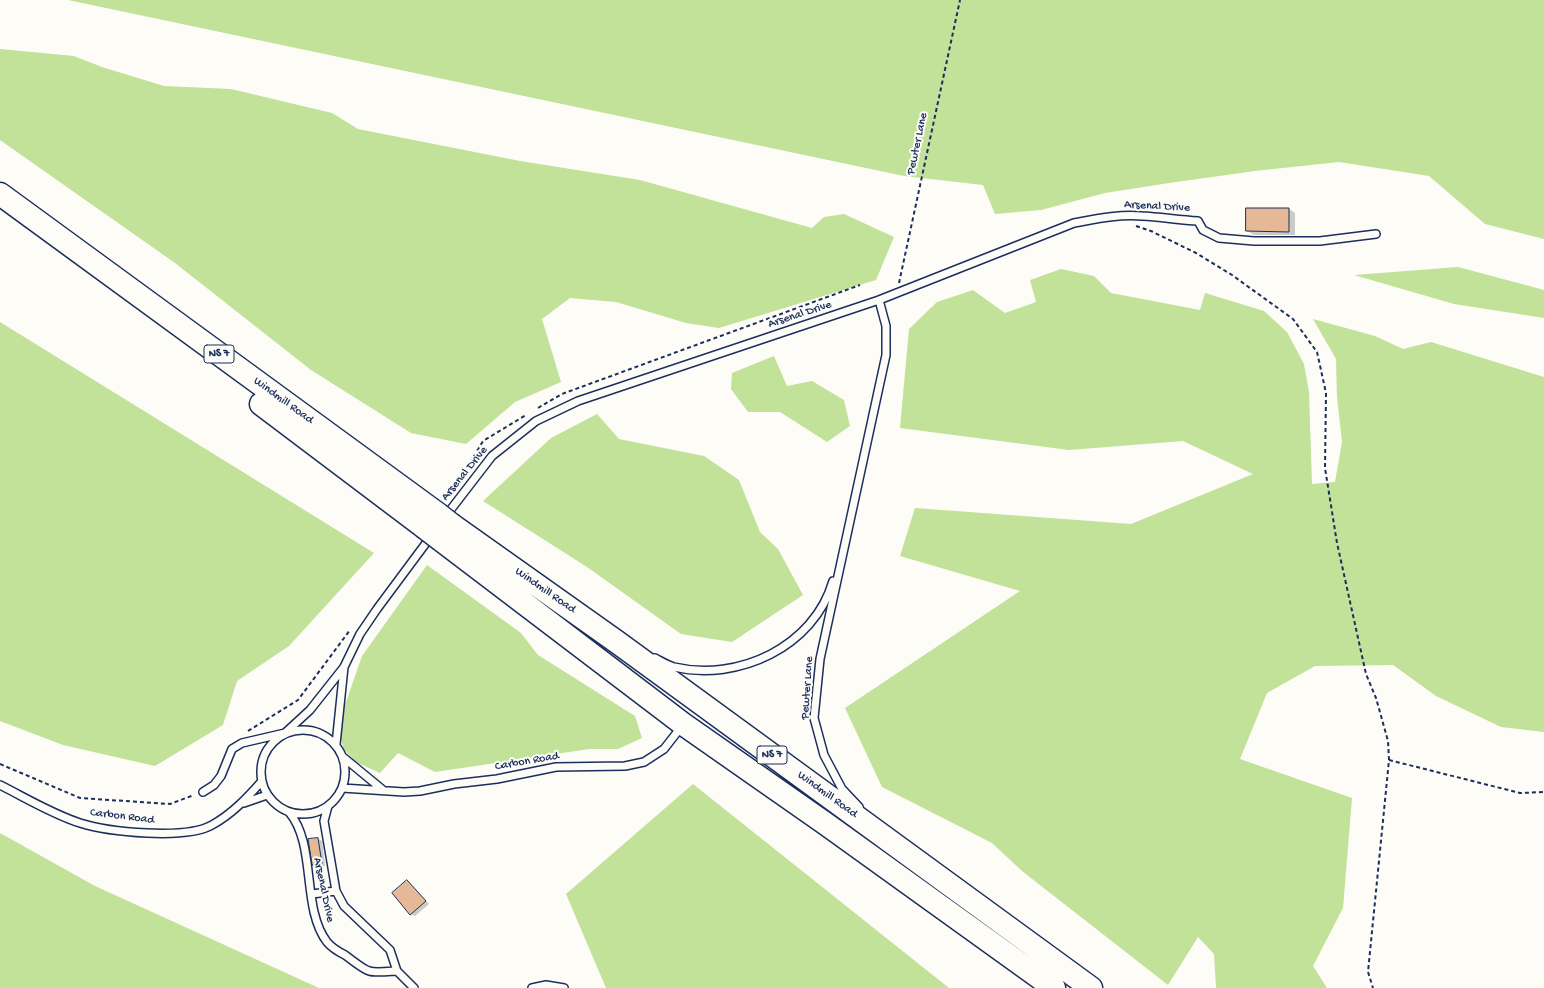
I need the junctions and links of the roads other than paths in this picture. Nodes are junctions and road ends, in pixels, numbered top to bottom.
1 (0, 194) edge
2 (0, 213) edge
3 (1376, 234) dead end
4 (879, 300) junction
5 (439, 526) junction
6 (850, 526) junction
7 (549, 593) junction
8 (344, 667) junction
9 (683, 724) junction
10 (285, 734) junction
11 (336, 744) junction
12 (343, 757) junction
13 (262, 781) junction
14 (0, 785) edge
15 (342, 788) junction
16 (383, 790) junction
17 (203, 792) dead end
18 (268, 795) junction
19 (243, 803) junction
20 (328, 806) junction
21 (289, 812) junction
22 (336, 891) junction
23 (312, 894) junction
24 (978, 906) junction
25 (398, 971) junction
26 (414, 988) edge
27 (532, 988) edge
28 (564, 988) edge
29 (1054, 988) edge
30 (1091, 988) edge

1 - 5 highway, Windmill Road / NS 7
2 - 5 highway, Windmill Road / NS 7
3 - 4 lane, Arsenal Drive
4 - 6 lane, Pewter Lane
4 - 8 lane, Arsenal Drive
5 - 7 highway, Windmill Road / NS 7
5 - 9 highway, Windmill Road / NS 7
6 - 7 lane, Pewter Lane
6 - 24 lane, Pewter Lane
7 - 24 highway, Windmill Road / NS 7
8 - 10 lane, Arsenal Drive
8 - 11 lane, Arsenal Drive
9 - 16 lane, Carbon Road
9 - 29 highway, Windmill Road / NS 7
10 - 11 lane
10 - 13 lane
10 - 17 lane
11 - 12 lane
12 - 15 lane
12 - 16 lane
13 - 18 lane
13 - 19 lane, Carbon Road
14 - 19 lane, Carbon Road
15 - 16 lane, Carbon Road
15 - 20 lane
18 - 19 lane, Carbon Road
18 - 21 lane
20 - 21 lane
20 - 22 lane, Arsenal Drive
21 - 23 lane, Arsenal Drive
22 - 23 lane
22 - 25 lane, Arsenal Drive
23 - 25 lane, Arsenal Drive
24 - 30 highway, Windmill Road / NS 7
25 - 26 lane, Arsenal Drive
27 - 28 lane

